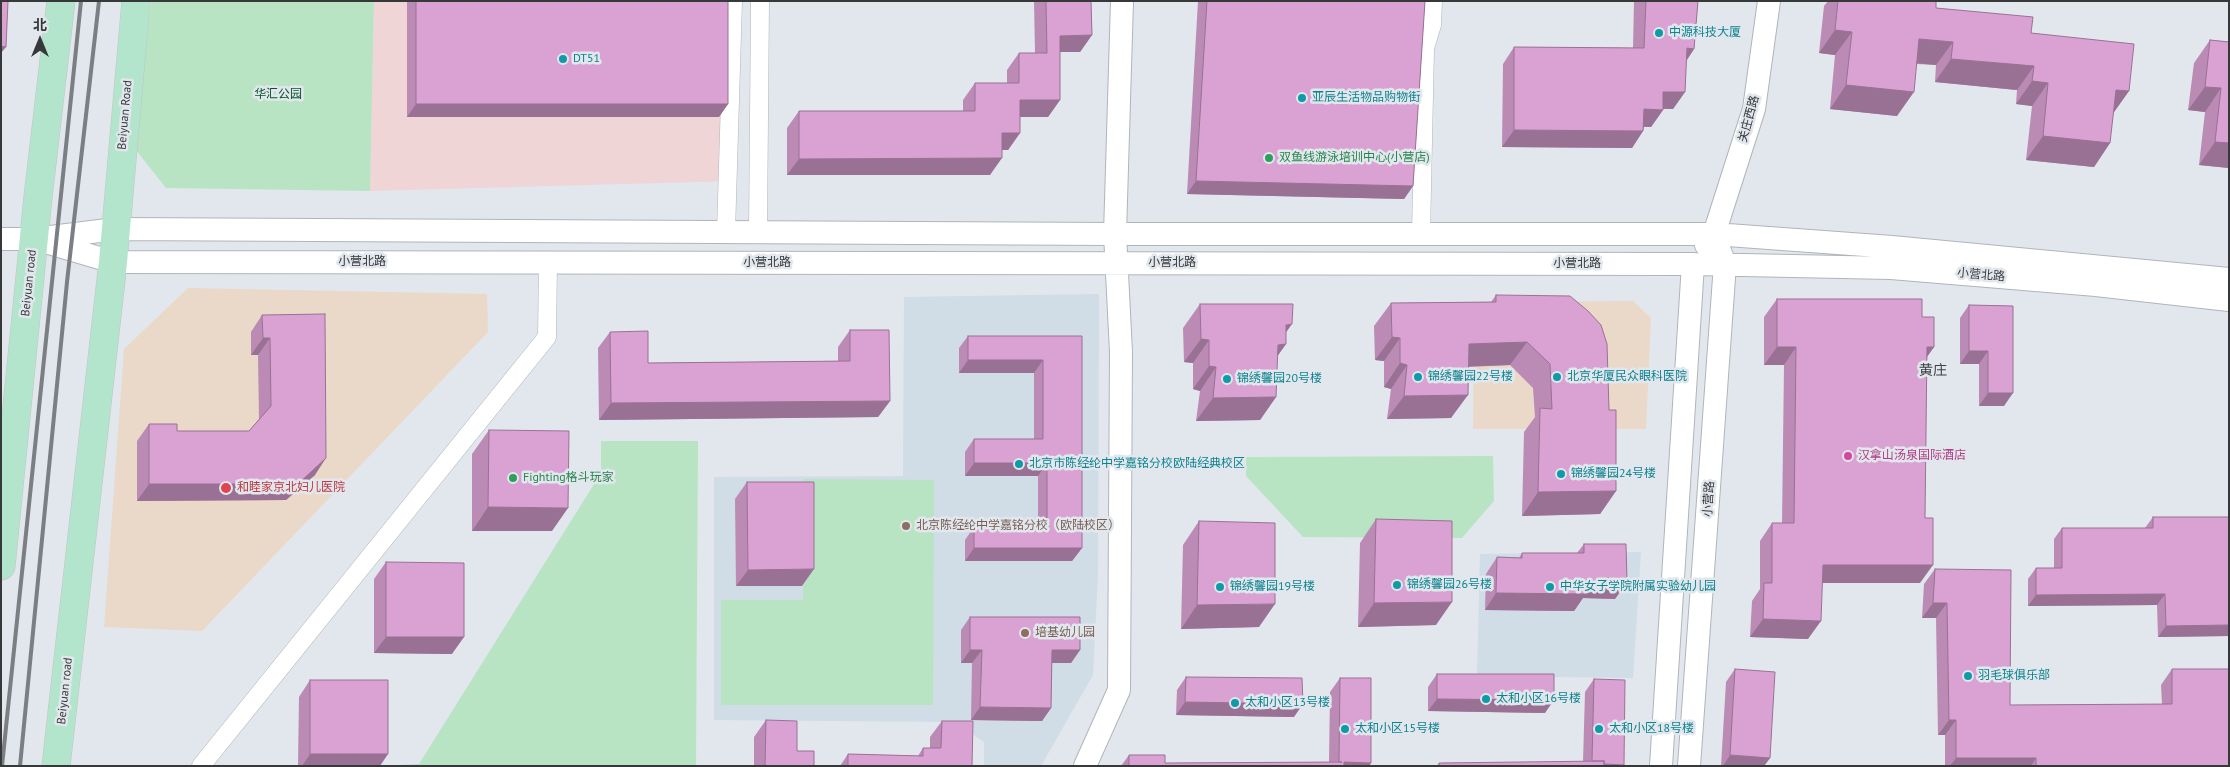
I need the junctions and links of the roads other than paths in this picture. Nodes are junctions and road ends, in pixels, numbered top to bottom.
1 (61, 1) edge
2 (136, 1) edge
3 (733, 1) edge
4 (760, 1) edge
5 (1122, 1) edge
6 (1433, 1) edge
7 (1769, 1) edge
8 (116, 229) junction
9 (726, 232) junction
10 (758, 232) junction
11 (1115, 234) junction
12 (1421, 234) junction
13 (1714, 234) junction
14 (1, 239) edge
15 (34, 239) junction
16 (113, 262) junction
17 (548, 263) junction
18 (1116, 263) junction
19 (1693, 264) junction
20 (1725, 264) junction
21 (2229, 279) edge
22 (2229, 300) edge
23 (1, 566) edge
24 (56, 766) edge
25 (201, 766) edge
26 (1085, 766) edge
27 (1661, 766) edge
28 (1689, 766) edge

1 - 15 main road, Beiyuan road
2 - 8 main road, Beiyuan Road
3 - 9 street
4 - 10 street
5 - 11 street
6 - 12 street
7 - 13 street, 关庄西路
8 - 9 street, 小营北路
8 - 15 street, 小营北路
8 - 16 main road, Beiyuan road
9 - 10 street, 小营北路
10 - 11 street, 小营北路
11 - 12 street, 小营北路
11 - 18 street
12 - 13 street, 小营北路
13 - 19 street, 关庄西路
13 - 20 street, 小营路
13 - 21 street, 小营北路
14 - 15 street
15 - 16 street, 小营北路
15 - 23 main road, Beiyuan road
16 - 17 street, 小营北路
16 - 24 main road, Beiyuan road
17 - 18 street, 小营北路
17 - 25 street
18 - 19 street, 小营北路
18 - 26 street
19 - 20 street, 小营北路
19 - 27 street
20 - 22 street, 小营北路
20 - 28 street, 小营路

